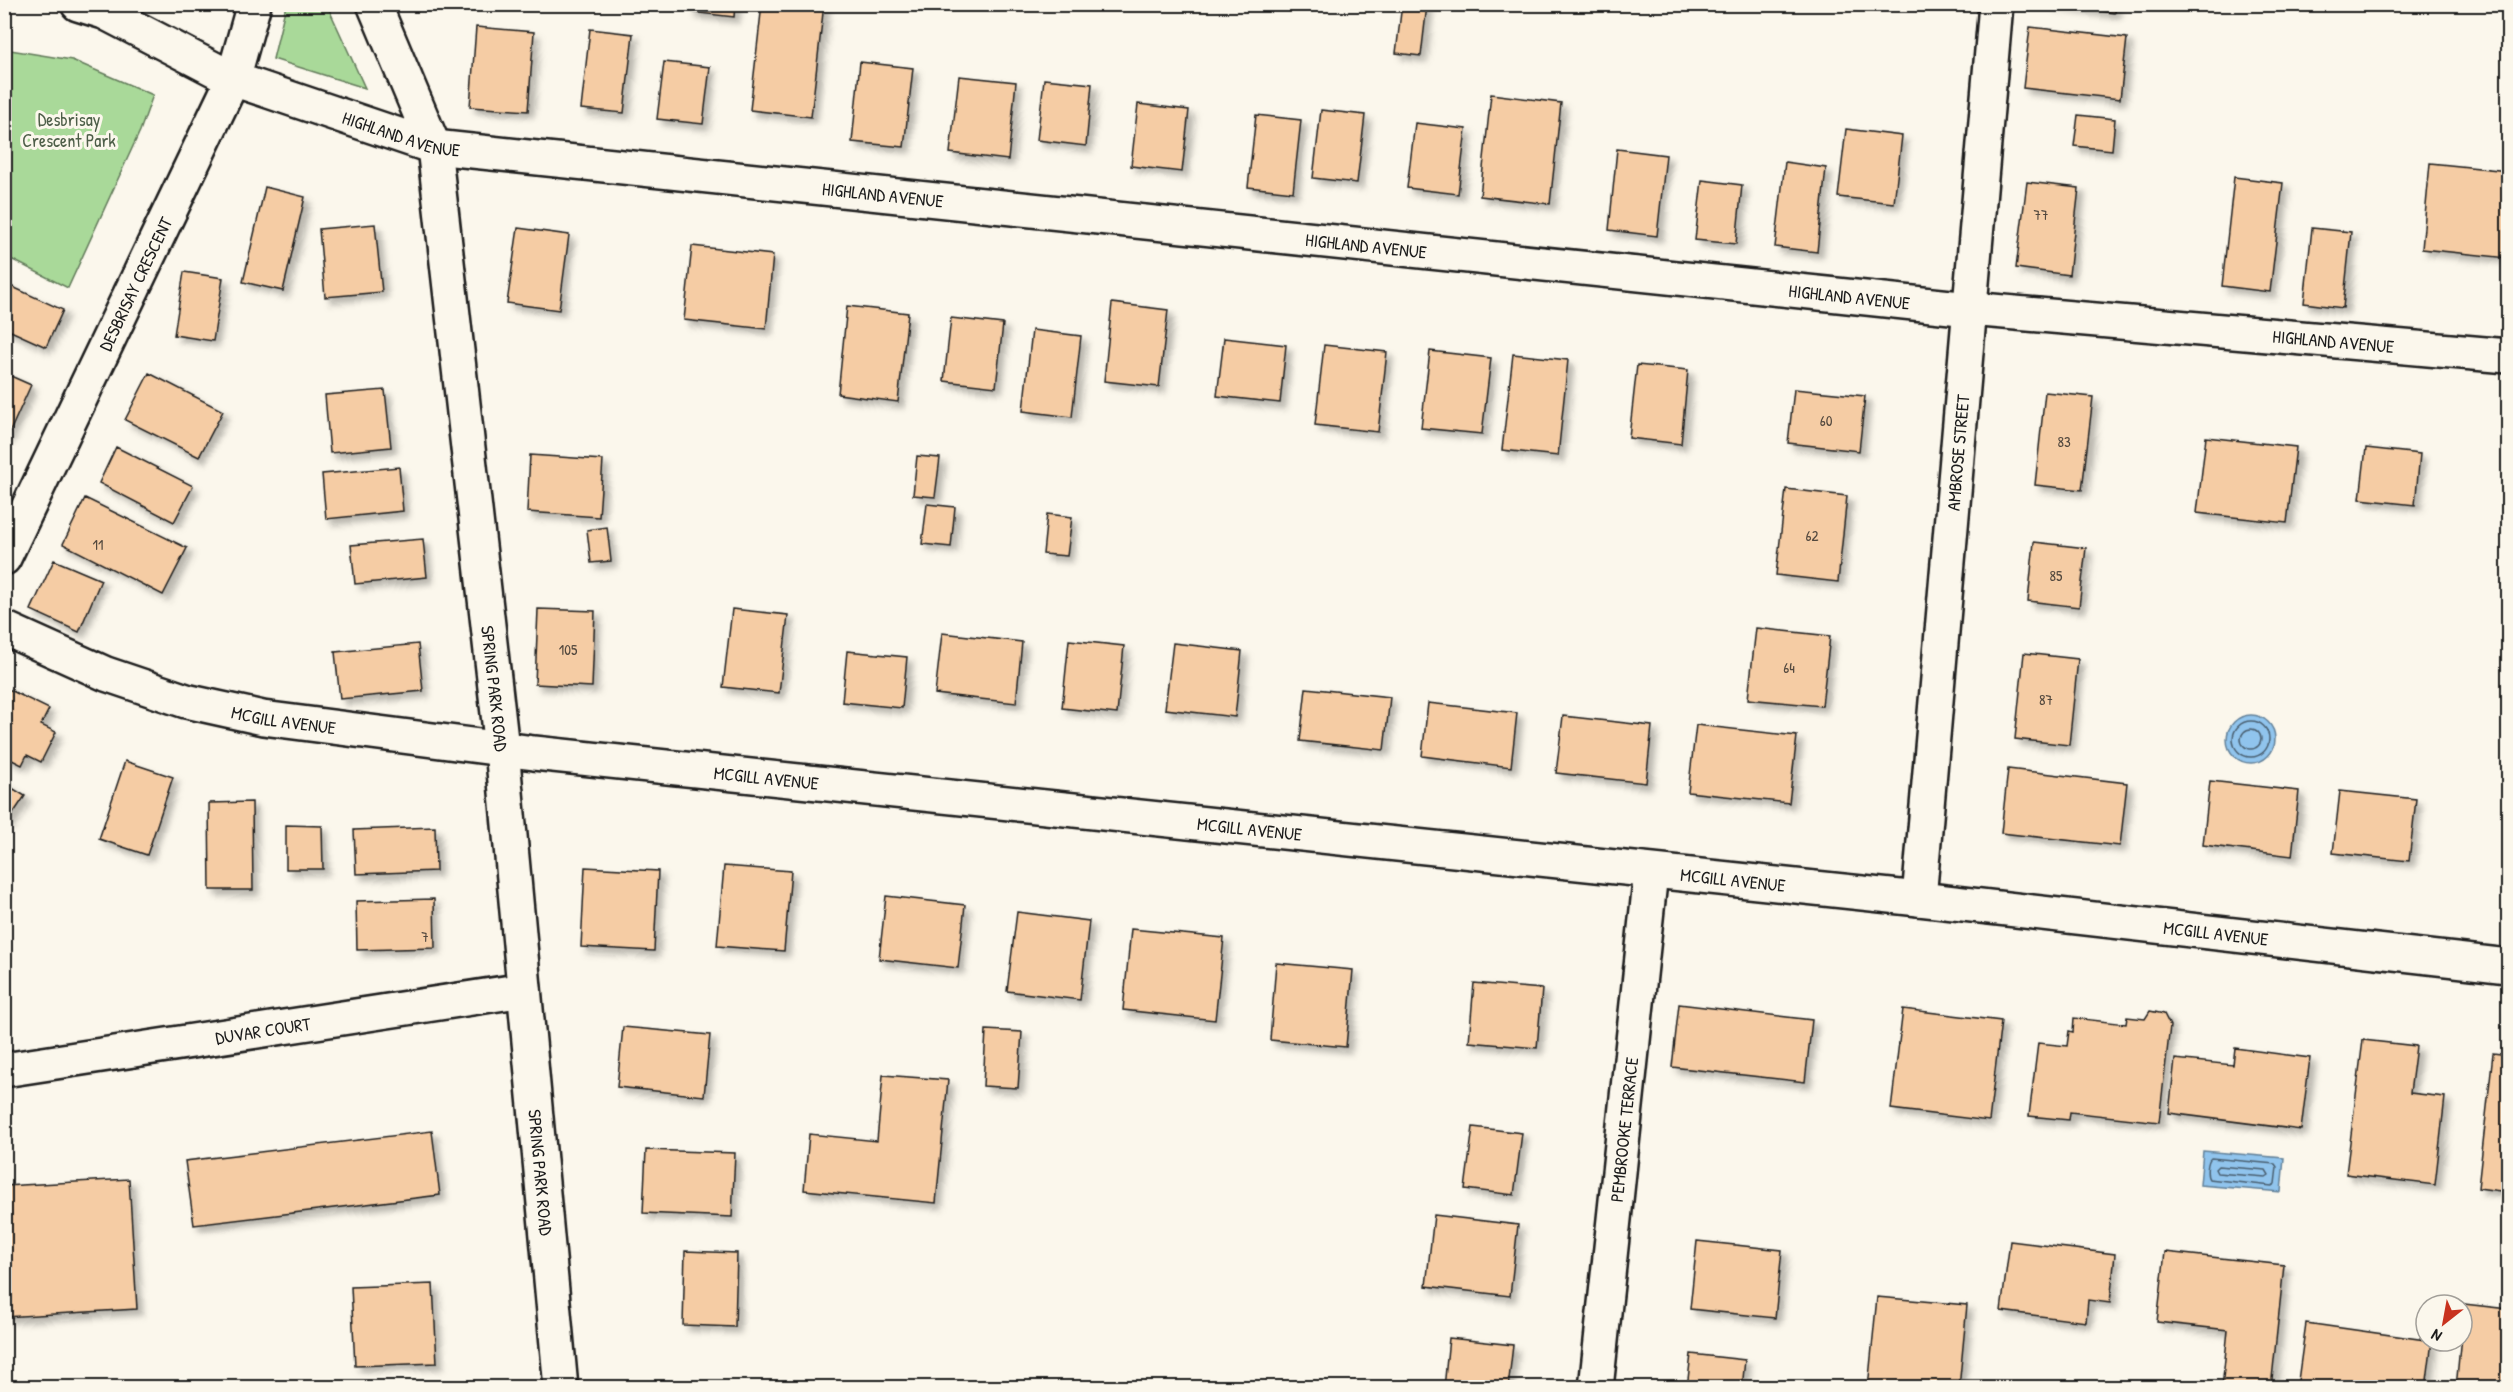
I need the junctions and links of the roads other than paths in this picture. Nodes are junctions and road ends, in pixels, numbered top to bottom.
1 (254, 4) edge
2 (374, 4) edge
3 (1996, 4) edge
4 (98, 7) edge
5 (233, 79) junction
6 (434, 147) junction
7 (1970, 309) junction
8 (2508, 356) edge
9 (4, 558) edge
10 (4, 628) edge
11 (502, 749) junction
12 (1651, 872) junction
13 (1919, 899) junction
14 (2508, 966) edge
15 (524, 990) junction
16 (4, 1070) edge
17 (561, 1388) edge
18 (1596, 1388) edge

1 - 5 street, DESBRISAY CRESCENT
2 - 6 street, SPRING PARK ROAD
3 - 7 street, AMBROSE STREET
4 - 5 street, HIGHLAND AVENUE
5 - 6 street, HIGHLAND AVENUE
5 - 9 street, DESBRISAY CRESCENT
6 - 7 street, HIGHLAND AVENUE
6 - 11 street, SPRING PARK ROAD
7 - 8 street, HIGHLAND AVENUE
7 - 13 street, AMBROSE STREET
10 - 11 street, MCGILL AVENUE
11 - 12 street, MCGILL AVENUE
11 - 15 street, SPRING PARK ROAD
12 - 13 street, MCGILL AVENUE
12 - 18 street, PEMBROOKE TERRACE
13 - 14 street, MCGILL AVENUE
15 - 16 street, DUVAR COURT
15 - 17 street, SPRING PARK ROAD

